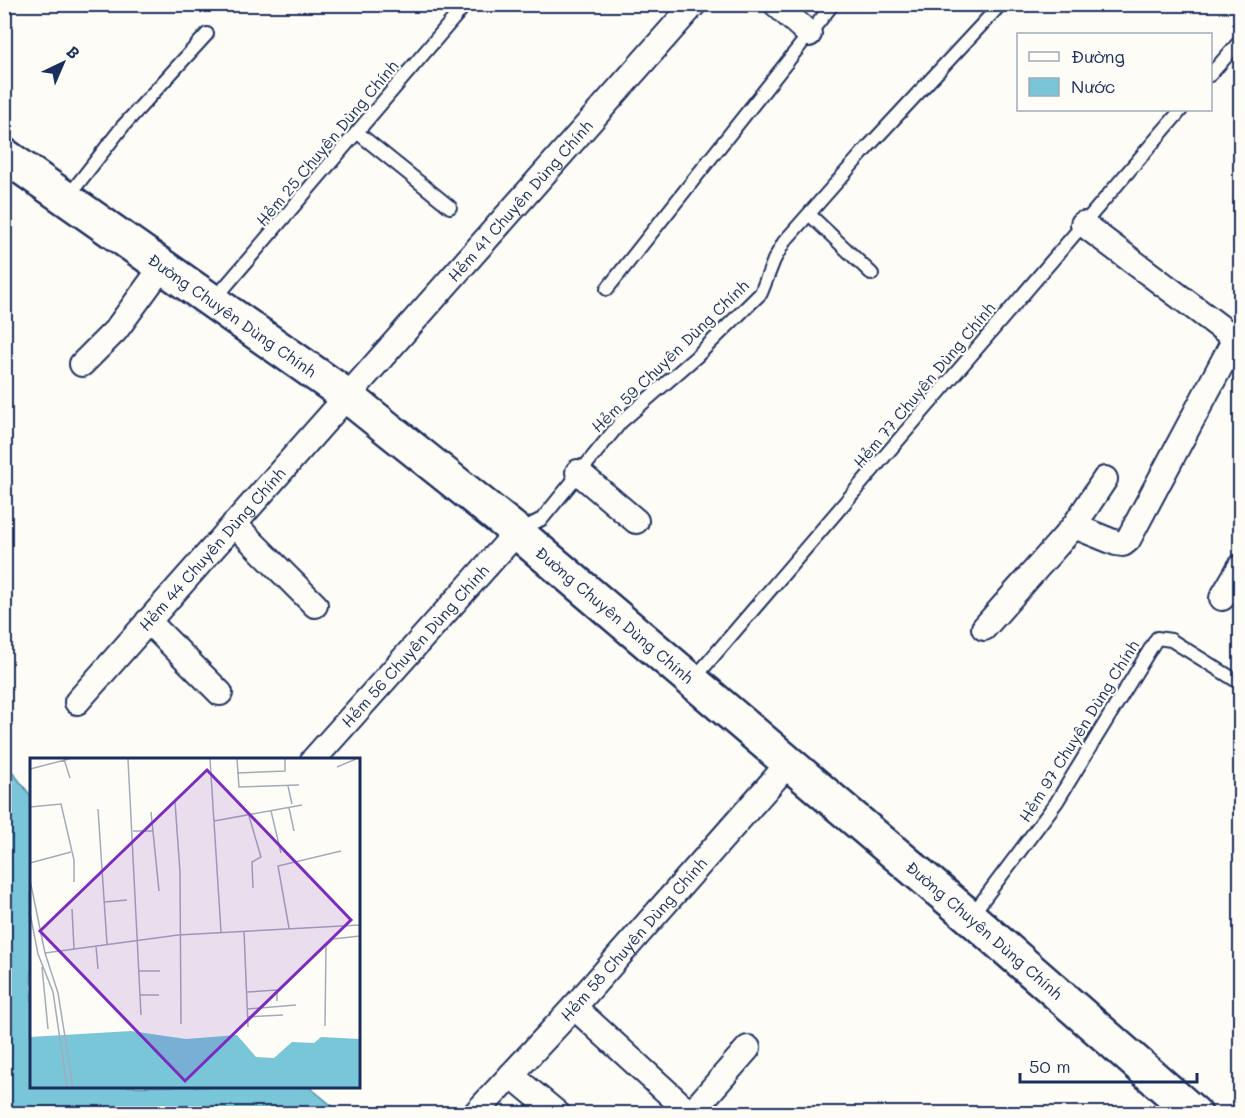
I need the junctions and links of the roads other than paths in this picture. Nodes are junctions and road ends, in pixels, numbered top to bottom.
1 (466, 4) edge
2 (694, 4) edge
3 (776, 4) edge
4 (833, 4) edge
5 (1001, 4) edge
6 (207, 34) dead end
7 (809, 34) junction
8 (1240, 40) edge
9 (1212, 73) edge
10 (1180, 111) edge
11 (358, 133) junction
12 (4, 155) edge
13 (66, 200) junction
14 (450, 207) dead end
15 (809, 214) junction
16 (1083, 224) junction
17 (162, 267) junction
18 (872, 274) dead end
19 (607, 289) dead end
20 (212, 302) junction
21 (1238, 340) edge
22 (82, 364) dead end
23 (347, 396) junction
24 (578, 472) junction
25 (1105, 479) dead end
26 (636, 521) dead end
27 (234, 524) junction
28 (1074, 526) junction
29 (517, 532) junction
30 (1240, 567) edge
31 (1222, 598) dead end
32 (315, 605) dead end
33 (148, 621) junction
34 (984, 628) dead end
35 (693, 681) junction
36 (1240, 683) edge
37 (220, 693) dead end
38 (77, 702) dead end
39 (313, 758) edge
40 (788, 764) junction
41 (970, 917) junction
42 (574, 1007) junction
43 (748, 1048) dead end
44 (511, 1075) junction
45 (482, 1111) edge
46 (558, 1113) edge
47 (691, 1113) edge
48 (1195, 1113) edge

1 - 11 lane, Hẻm 25 Chuyên Dùng Chính
2 - 23 street, Hẻm 41 Chuyên Dùng Chính
3 - 7 street
4 - 7 lane
5 - 15 lane, Hẻm 59 Chuyên Dùng Chính
6 - 13 lane
7 - 19 lane
8 - 9 lane
10 - 16 lane, Hẻm 77 Chuyên Dùng Chính
11 - 14 lane
11 - 20 lane, Hẻm 25 Chuyên Dùng Chính
12 - 13 street, Đường Chuyên Dùng Chính
13 - 17 street, Đường Chuyên Dùng Chính
15 - 18 lane
15 - 24 lane, Hẻm 59 Chuyên Dùng Chính
16 - 21 street
16 - 35 lane, Hẻm 77 Chuyên Dùng Chính
17 - 20 street, Đường Chuyên Dùng Chính
17 - 22 street
20 - 23 street, Đường Chuyên Dùng Chính
21 - 28 street
23 - 27 street, Hẻm 44 Chuyên Dùng Chính
23 - 29 street, Đường Chuyên Dùng Chính
24 - 26 street
24 - 29 lane, Hẻm 59 Chuyên Dùng Chính
25 - 28 street
27 - 32 street
27 - 33 street, Hẻm 44 Chuyên Dùng Chính
28 - 34 street
29 - 35 street, Đường Chuyên Dùng Chính
29 - 39 street, Hẻm 56 Chuyên Dùng Chính
30 - 31 street
33 - 37 street
33 - 38 street, Hẻm 44 Chuyên Dùng Chính
35 - 40 street, Đường Chuyên Dùng Chính
36 - 41 lane, Hẻm 97 Chuyên Dùng Chính
40 - 41 street, Đường Chuyên Dùng Chính
40 - 42 street, Hẻm 58 Chuyên Dùng Chính
41 - 48 street, Đường Chuyên Dùng Chính
42 - 44 street, Hẻm 58 Chuyên Dùng Chính
42 - 47 street
43 - 47 street
44 - 45 street, Hẻm 58 Chuyên Dùng Chính
44 - 46 street

